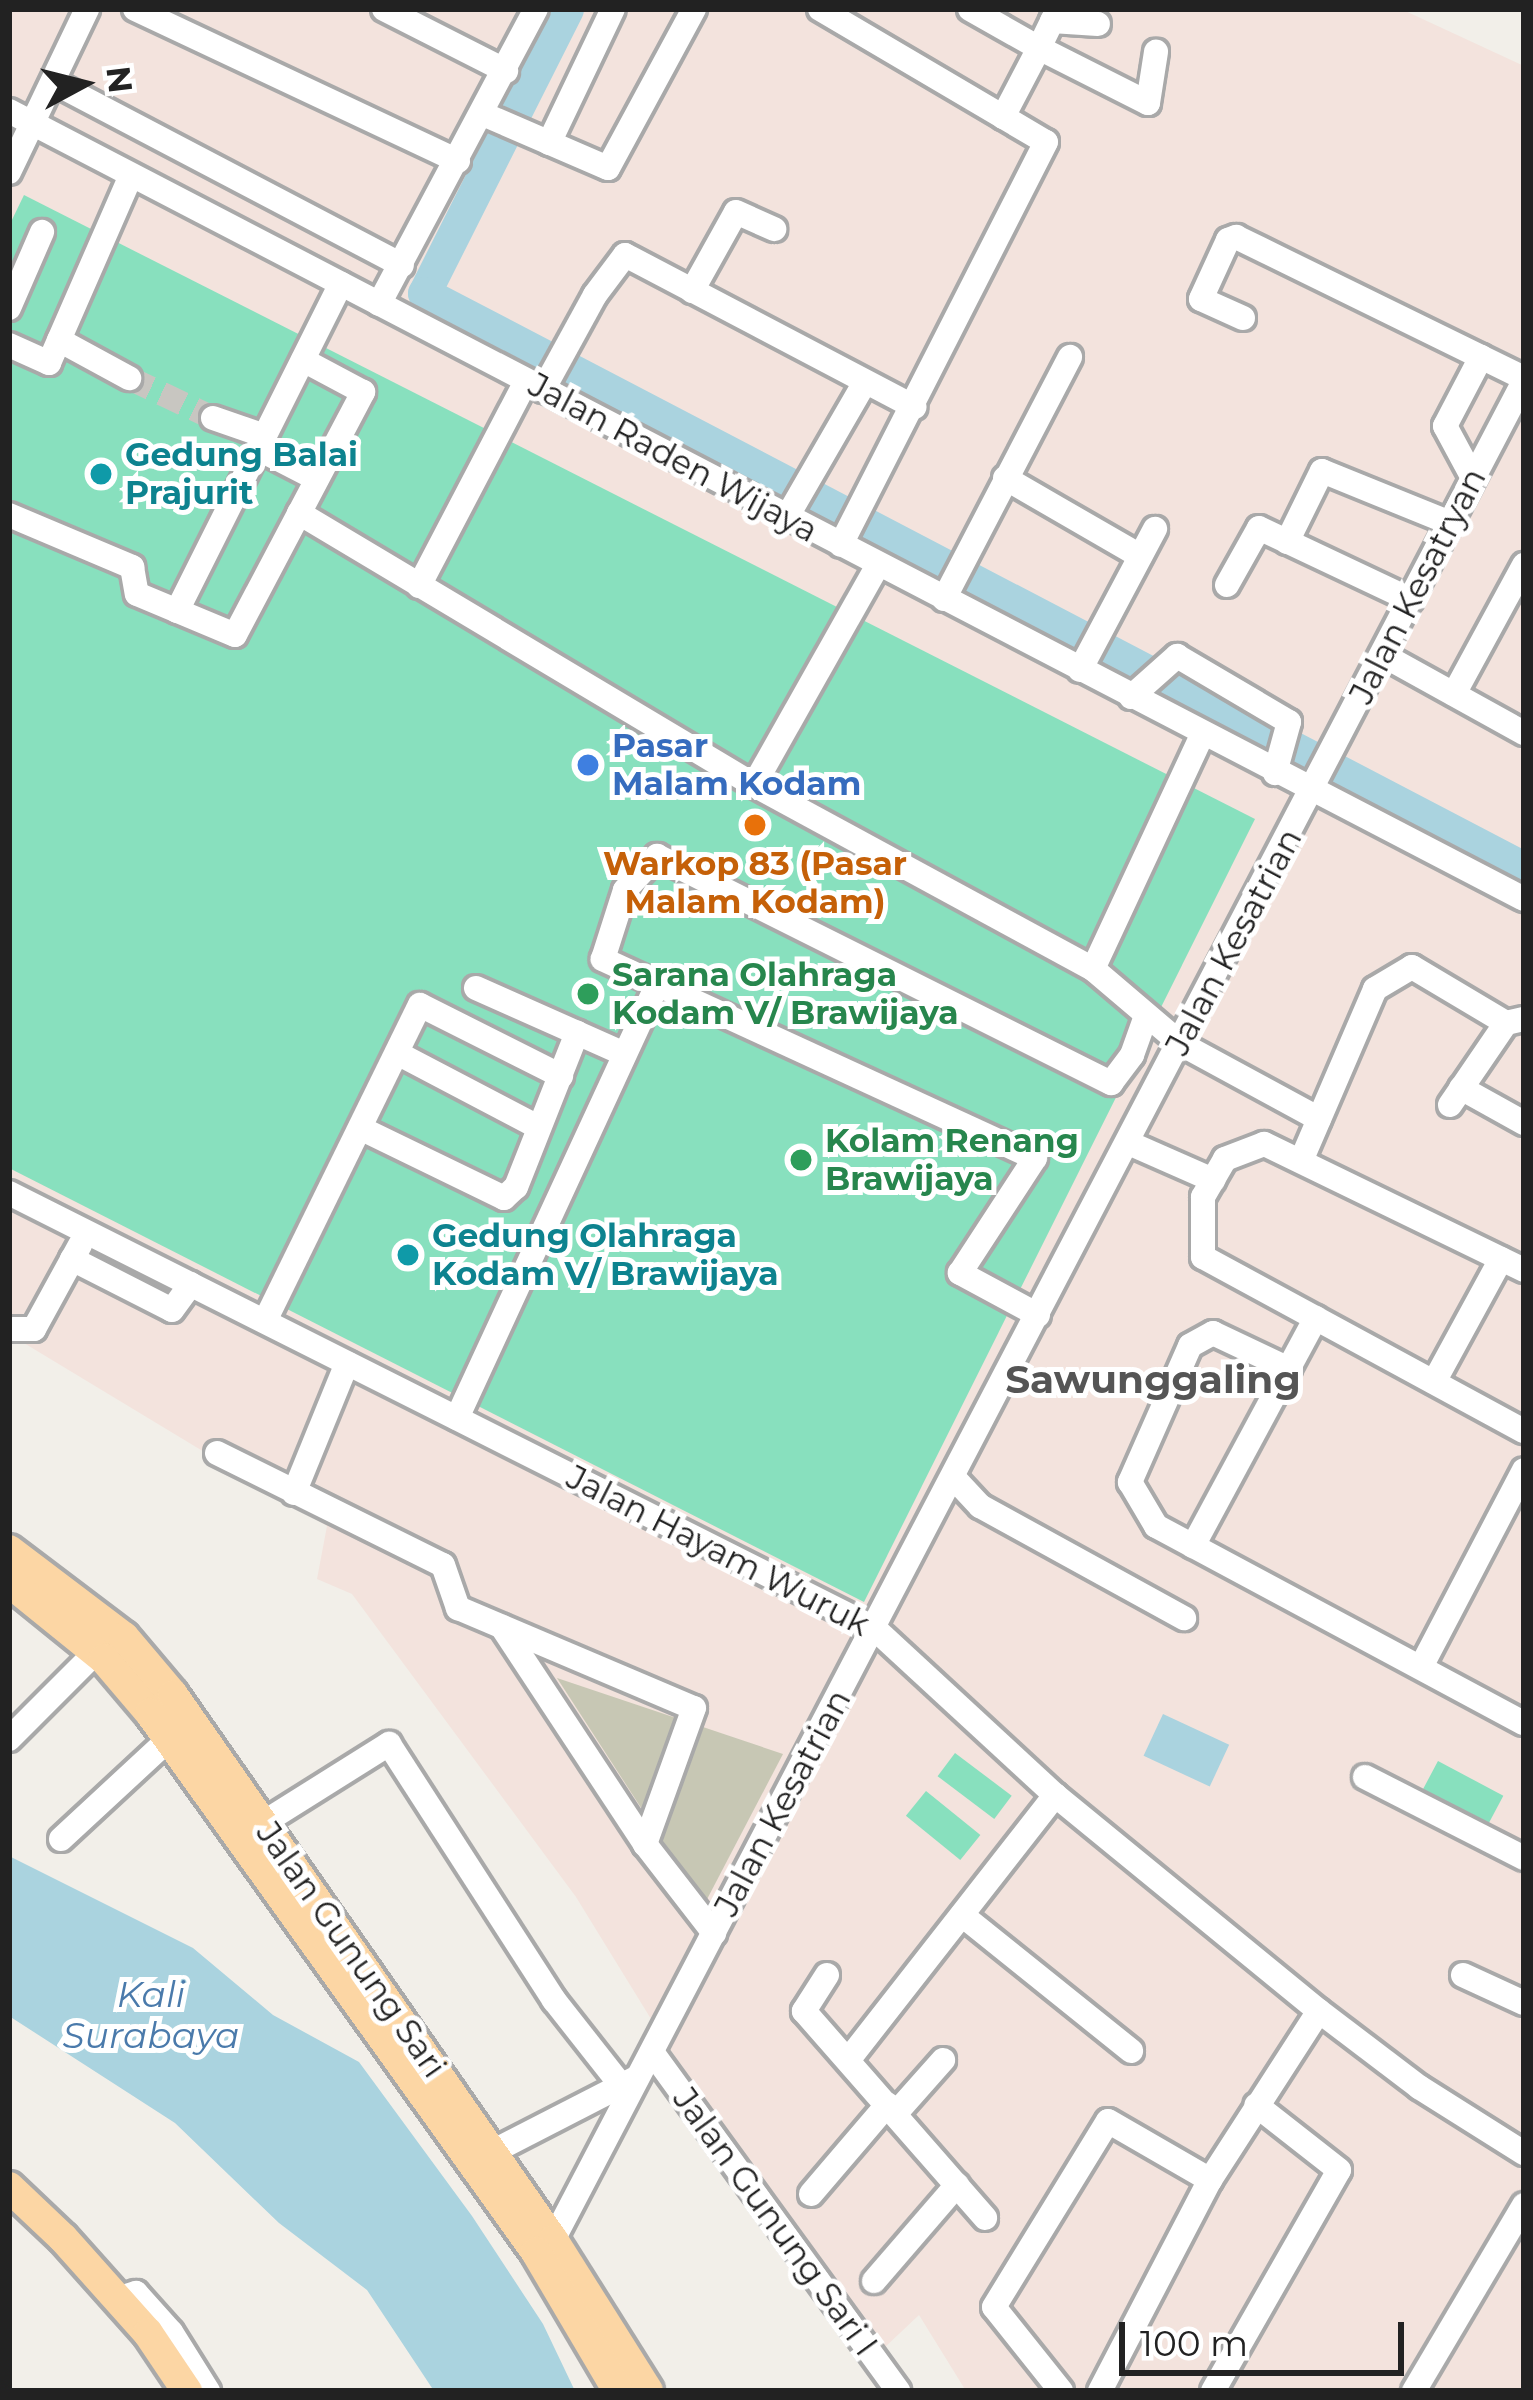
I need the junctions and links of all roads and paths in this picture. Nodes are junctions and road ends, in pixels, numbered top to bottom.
1 (87, 9) edge
2 (135, 9) edge
3 (384, 9) edge
4 (536, 9) edge
5 (614, 9) edge
6 (694, 9) edge
7 (820, 9) edge
8 (970, 9) edge
9 (1055, 15) edge
10 (1098, 24) dead end
11 (1040, 48) junction
12 (1156, 52) dead end
13 (506, 70) junction
14 (53, 82) junction
15 (9, 111) edge
16 (1003, 117) junction
17 (500, 121) junction
18 (33, 123) junction
19 (550, 143) junction
20 (458, 161) junction
21 (9, 172) edge
22 (130, 175) junction
23 (774, 229) dead end
24 (42, 232) dead end
25 (402, 265) junction
26 (341, 284) junction
27 (692, 290) junction
28 (379, 304) junction
29 (9, 308) edge
30 (1243, 318) dead end
31 (59, 340) junction
32 (9, 345) edge
33 (1070, 357) dead end
34 (1481, 357) junction
35 (304, 360) junction
36 (129, 378) tunnel mouth
37 (1524, 379) edge
38 (865, 382) junction
39 (539, 384) junction
40 (914, 407) junction
41 (213, 418) tunnel mouth
42 (262, 443) junction
43 (1005, 478) junction
44 (1473, 478) junction
45 (317, 479) junction
46 (791, 509) junction
47 (299, 513) junction
48 (9, 515) edge
49 (1450, 523) junction
50 (1155, 529) dead end
51 (846, 537) junction
52 (1287, 542) junction
53 (1140, 556) junction
54 (878, 565) junction
55 (1524, 565) edge
56 (1227, 585) dead end
57 (419, 586) junction
58 (948, 589) junction
59 (1411, 600) junction
60 (177, 611) junction
61 (1513, 611) edge
62 (1382, 655) junction
63 (1084, 660) junction
64 (1143, 685) junction
65 (1454, 694) junction
66 (1524, 733) edge
67 (1202, 734) junction
68 (1281, 753) junction
69 (1318, 781) junction
70 (754, 785) junction
71 (1524, 899) edge
72 (1093, 969) junction
73 (656, 987) junction
74 (476, 988) dead end
75 (1146, 1016) junction
76 (1515, 1021) edge
77 (577, 1033) junction
78 (1180, 1044) junction
79 (397, 1053) junction
80 (622, 1053) junction
81 (561, 1076) junction
82 (1319, 1119) junction
83 (1524, 1123) edge
84 (538, 1127) junction
85 (360, 1128) junction
86 (1129, 1143) junction
87 (1301, 1162) junction
88 (1213, 1180) junction
89 (9, 1193) edge
90 (87, 1232) junction
91 (72, 1259) junction
92 (1512, 1264) edge
93 (191, 1284) junction
94 (1038, 1315) junction
95 (1316, 1318) junction
96 (265, 1322) junction
97 (13, 1329) dead end
98 (347, 1363) junction
99 (1289, 1369) junction
100 (1434, 1382) junction
101 (458, 1418) junction
102 (1524, 1431) edge
103 (217, 1453) dead end
104 (1524, 1470) edge
105 (953, 1478) junction
106 (294, 1493) junction
107 (1193, 1546) junction
108 (9, 1550) edge
109 (9, 1582) edge
110 (1184, 1618) dead end
111 (502, 1627) junction
112 (874, 1628) junction
113 (96, 1652) junction
114 (1421, 1667) junction
115 (1524, 1723) edge
116 (9, 1739) edge
117 (169, 1739) junction
118 (1365, 1777) dead end
119 (1055, 1795) junction
120 (263, 1823) junction
121 (61, 1839) dead end
122 (645, 1844) junction
123 (1524, 1858) edge
124 (962, 1915) junction
125 (714, 1933) junction
126 (827, 1975) dead end
127 (1463, 1975) dead end
128 (369, 1997) junction
129 (1524, 2002) edge
130 (1319, 2011) junction
131 (1131, 2051) dead end
132 (652, 2053) junction
133 (850, 2059) junction
134 (943, 2060) dead end
135 (630, 2082) junction
136 (1256, 2105) junction
137 (892, 2108) junction
138 (492, 2152) junction
139 (1524, 2153) edge
140 (1210, 2180) junction
141 (957, 2185) junction
142 (9, 2187) edge
143 (811, 2194) dead end
144 (1524, 2205) edge
145 (986, 2218) dead end
146 (554, 2240) junction
147 (874, 2282) dead end
148 (117, 2299) junction
149 (187, 2391) edge
150 (208, 2391) edge
151 (618, 2391) edge
152 (648, 2391) edge
153 (898, 2391) edge
154 (1061, 2391) edge
155 (1100, 2391) edge
156 (1213, 2391) edge
157 (1414, 2391) edge

1 - 14 street
2 - 20 street
3 - 13 street
4 - 13 street
5 - 19 street
6 - 19 street
7 - 16 street
8 - 11 street
9 - 10 street
9 - 11 street
11 - 12 street
11 - 16 street
13 - 17 street
14 - 18 street
14 - 25 street
15 - 18 street, Jalan Raden Wijaya
16 - 40 street
17 - 19 street
17 - 20 street
18 - 21 street
18 - 22 street, Jalan Raden Wijaya
20 - 25 street
22 - 26 street, Jalan Raden Wijaya
22 - 31 street
23 - 27 street
24 - 29 street
25 - 28 street
26 - 28 street, Jalan Raden Wijaya
26 - 35 street
27 - 38 street
27 - 39 street
28 - 39 street, Jalan Raden Wijaya
30 - 34 street
31 - 32 street
31 - 36 street
33 - 43 street
34 - 37 street
34 - 44 street
35 - 42 street
35 - 45 street
37 - 44 street, Jalan Kesatryan
38 - 40 street
38 - 46 street
39 - 46 street, Jalan Raden Wijaya
39 - 57 street
40 - 51 street
41 - 42 street
42 - 45 street
42 - 60 street
43 - 53 street
43 - 58 street
44 - 49 street, Jalan Kesatryan
45 - 47 street
46 - 51 street, Jalan Raden Wijaya
47 - 57 street
47 - 60 street
48 - 60 street
49 - 52 street
49 - 59 street, Jalan Kesatryan
50 - 53 street
51 - 54 street, Jalan Raden Wijaya
52 - 56 street
52 - 59 street
53 - 63 street
54 - 58 street, Jalan Raden Wijaya
54 - 70 street
55 - 61 street
57 - 70 street
58 - 63 street, Jalan Raden Wijaya
59 - 62 street, Jalan Kesatryan
61 - 65 street
62 - 65 street
62 - 69 street, Jalan Kesatryan
63 - 64 street, Jalan Raden Wijaya
64 - 67 street, Jalan Raden Wijaya
64 - 68 street
65 - 66 street
67 - 68 street, Jalan Raden Wijaya
67 - 72 street
68 - 69 street, Jalan Raden Wijaya
69 - 71 street, Jalan Raden Wijaya
69 - 78 street, Jalan Kesatrian
70 - 72 street
72 - 75 street
73 - 75 street
73 - 80 street
73 - 94 street
74 - 77 street
75 - 78 street
76 - 82 street
76 - 83 street
77 - 80 street
77 - 81 street
78 - 82 street
78 - 86 street, Jalan Kesatrian
79 - 81 street
79 - 84 street
79 - 85 street
80 - 101 street
81 - 84 street
82 - 87 street
84 - 85 street
85 - 96 street
86 - 88 street
86 - 94 street, Jalan Kesatrian
87 - 88 street
87 - 92 street
88 - 95 street
89 - 90 street, Jalan Hayam Wuruk
90 - 91 street
90 - 93 street, Jalan Hayam Wuruk
91 - 93 street
91 - 97 street
92 - 100 street
93 - 96 street, Jalan Hayam Wuruk
94 - 105 street, Jalan Kesatrian
95 - 99 street
95 - 100 street
96 - 98 street, Jalan Hayam Wuruk
98 - 101 street, Jalan Hayam Wuruk
98 - 106 street
99 - 107 street
99 - 107 street
100 - 102 street
101 - 112 street, Jalan Hayam Wuruk
103 - 106 street
104 - 114 street
105 - 110 street
105 - 112 street, Jalan Kesatrian
106 - 111 street
107 - 114 street
108 - 120 main road, Jalan Gunung Sari
109 - 113 main road, Jalan Gunung Sari
111 - 122 street
111 - 122 street
112 - 119 street, Jalan Hayam Wuruk
112 - 125 street, Jalan Kesatrian
113 - 116 street
113 - 117 main road, Jalan Gunung Sari
114 - 115 street
117 - 121 street
117 - 128 main road, Jalan Gunung Sari
118 - 123 street
119 - 124 street
119 - 130 street, Jalan Hayam Wuruk
120 - 128 main road, Jalan Gunung Sari
120 - 135 street
122 - 125 street
124 - 131 street
124 - 133 street
125 - 132 street, Jalan Kesatrian
126 - 133 street
127 - 129 street
128 - 138 main road, Jalan Gunung Sari
128 - 151 main road, Jalan Gunung Sari
130 - 136 street
130 - 139 street, Jalan Hayam Wuruk
132 - 135 street, Jalan Kesatrian
132 - 153 street, Jalan Gunung Sari I
133 - 137 street
134 - 137 street
135 - 138 street
135 - 146 street, Jalan Kesatrian
136 - 140 street
136 - 156 street
137 - 141 street
137 - 143 street
138 - 146 main road, Jalan Gunung Sari
140 - 154 street
140 - 155 street
141 - 145 street
141 - 147 street
142 - 148 main road
144 - 157 street
146 - 152 main road, Jalan Gunung Sari
148 - 149 main road
148 - 150 street

